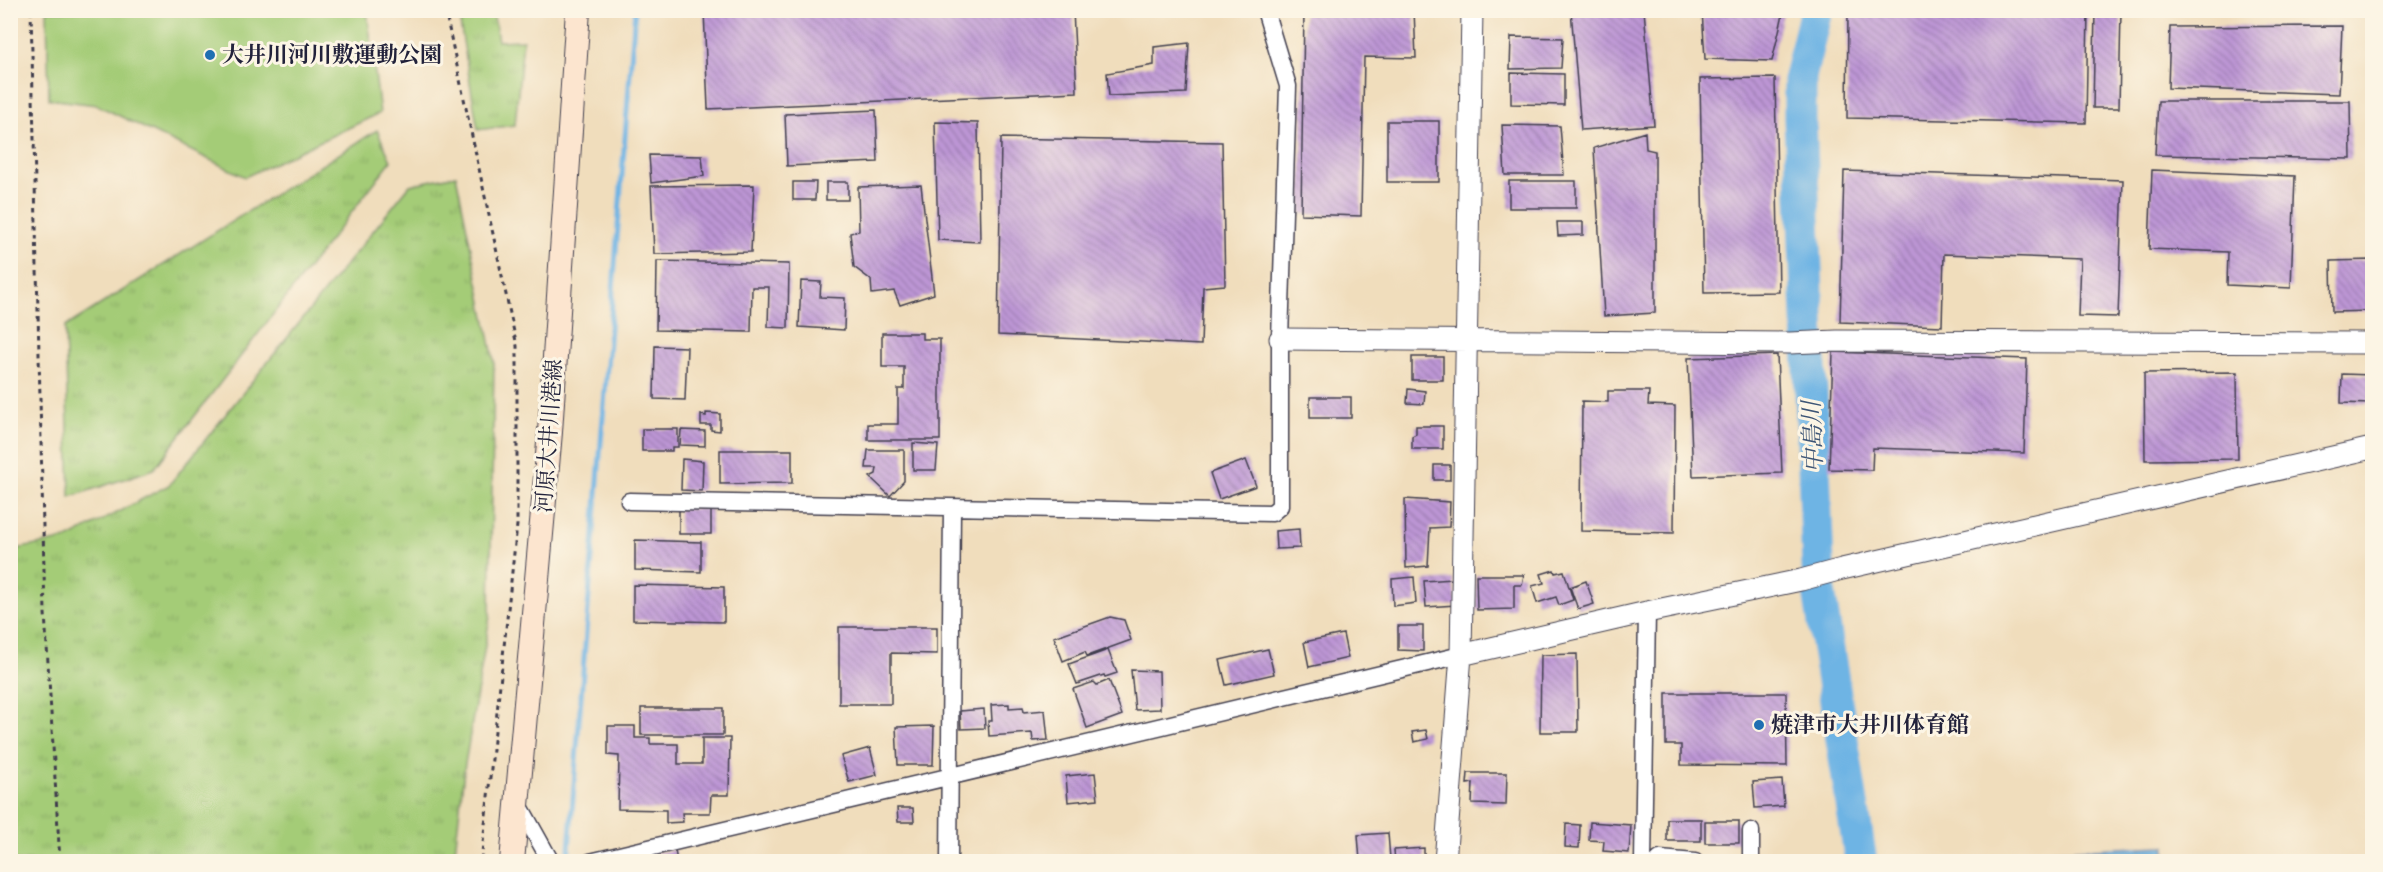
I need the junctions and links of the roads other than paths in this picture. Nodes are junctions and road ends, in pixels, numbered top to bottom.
1 (579, 10) edge
2 (1265, 10) edge
3 (1472, 10) edge
4 (1280, 339) junction
5 (1468, 340) junction
6 (2373, 343) edge
7 (2373, 448) edge
8 (629, 501) dead end
9 (952, 508) junction
10 (1647, 612) junction
11 (1461, 655) junction
12 (950, 775) junction
13 (518, 803) junction
14 (1751, 831) dead end
15 (512, 861) edge
16 (551, 861) edge
17 (590, 861) edge
18 (949, 861) edge
19 (1445, 861) edge
20 (1643, 861) edge
21 (1657, 861) edge
22 (1695, 861) edge
23 (1751, 861) edge

1 - 13 main road, 河原大井川港線
2 - 4 street
3 - 5 street
4 - 5 street
4 - 9 street
5 - 6 street
5 - 11 street
7 - 10 street
8 - 9 street
9 - 12 street
10 - 11 street
10 - 20 street
11 - 12 street
11 - 19 street
12 - 17 street
12 - 18 street
13 - 15 main road, 河原大井川港線
13 - 16 street
14 - 23 street
21 - 22 street

